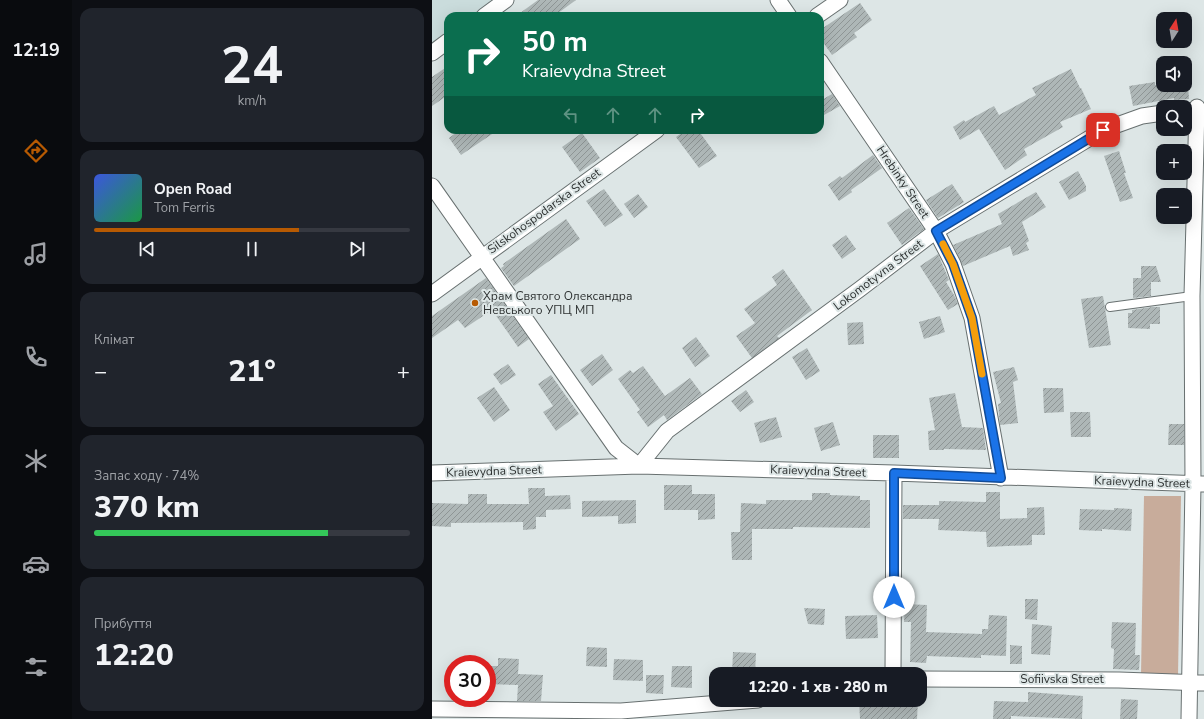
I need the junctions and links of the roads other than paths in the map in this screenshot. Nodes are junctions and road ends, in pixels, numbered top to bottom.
1 (506, 0) edge
2 (778, 0) edge
3 (840, 0) edge
4 (490, 12) edge
5 (786, 12) edge
6 (823, 12) edge
7 (444, 44) edge
8 (432, 52) edge
9 (824, 67) edge
10 (1195, 108) edge
11 (1156, 114) edge
12 (651, 134) edge
13 (432, 186) edge
14 (936, 231) junction
15 (482, 256) junction
16 (432, 294) edge
17 (1192, 296) junction
18 (1110, 307) dead end
19 (1198, 323) edge
20 (639, 466) junction
21 (894, 473) junction
22 (432, 474) edge
23 (1001, 478) junction
24 (1198, 484) edge
25 (893, 667) edge
26 (927, 679) edge
27 (1197, 683) edge
28 (709, 705) edge
29 (432, 708) edge
30 (621, 715) edge
31 (1189, 719) edge

1 - 4 street
2 - 5 street
3 - 6 street
7 - 8 street
9 - 14 street, Hrebinky Street
10 - 17 street
11 - 14 street, Lokomotyvna Street
12 - 15 street, Silskohospodarska Street
13 - 15 street
14 - 20 street, Lokomotyvna Street
14 - 23 street, Hrebinky Street
15 - 16 street, Silskohospodarska Street
15 - 20 street
17 - 18 lane
17 - 19 street
19 - 24 street
20 - 21 street, Kraievydna Street
20 - 22 street, Kraievydna Street
21 - 23 street, Kraievydna Street
21 - 25 street
23 - 24 street, Kraievydna Street
24 - 27 street
26 - 27 street, Sofiivska Street
27 - 31 street
28 - 30 street
29 - 30 street

